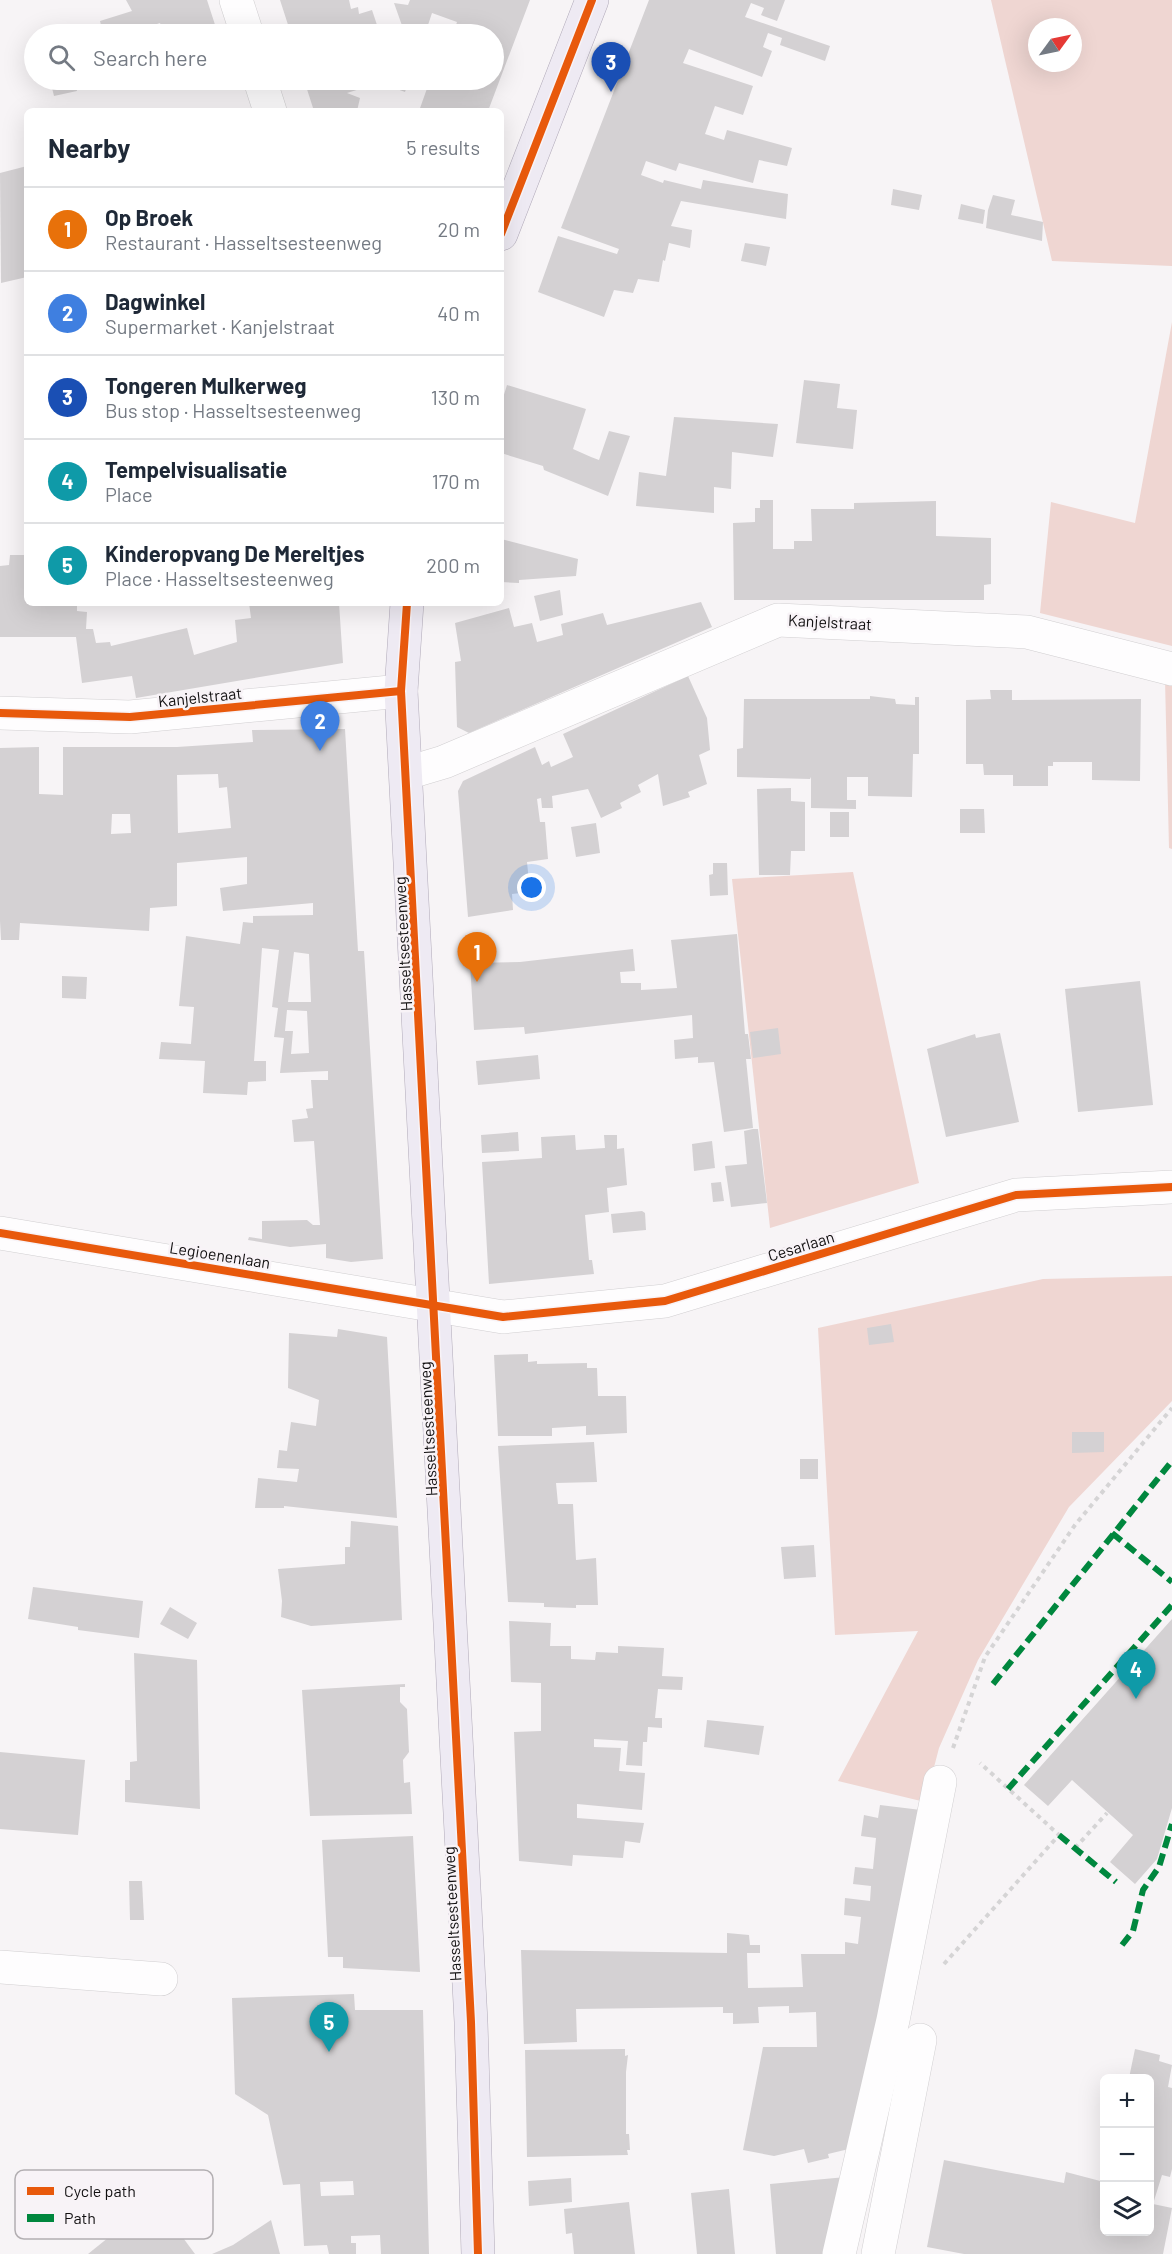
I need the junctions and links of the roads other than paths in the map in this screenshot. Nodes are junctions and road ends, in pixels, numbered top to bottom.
1 (236, 0) edge
2 (592, 0) edge
3 (244, 24) edge
4 (263, 90) edge
5 (269, 108) edge
6 (504, 226) edge
7 (407, 606) edge
8 (1172, 669) edge
9 (402, 691) junction
10 (0, 713) edge
11 (407, 773) junction
12 (1172, 1187) edge
13 (0, 1233) edge
14 (436, 1304) junction
15 (940, 1782) road end
16 (0, 1967) edge
17 (161, 1979) dead end
18 (920, 2040) dead end
19 (478, 2254) edge
20 (839, 2254) edge
21 (878, 2254) edge

1 - 3 street
2 - 6 main road
4 - 5 street
7 - 9 main road, Hasseltsesteenweg
8 - 11 street, Kanjelstraat
9 - 10 street, Kanjelstraat
9 - 11 main road, Hasseltsesteenweg
11 - 14 main road, Hasseltsesteenweg
12 - 14 street, Cesarlaan
13 - 14 street, Legioenenlaan
14 - 19 main road, Hasseltsesteenweg
15 - 20 street
16 - 17 street
18 - 21 street

